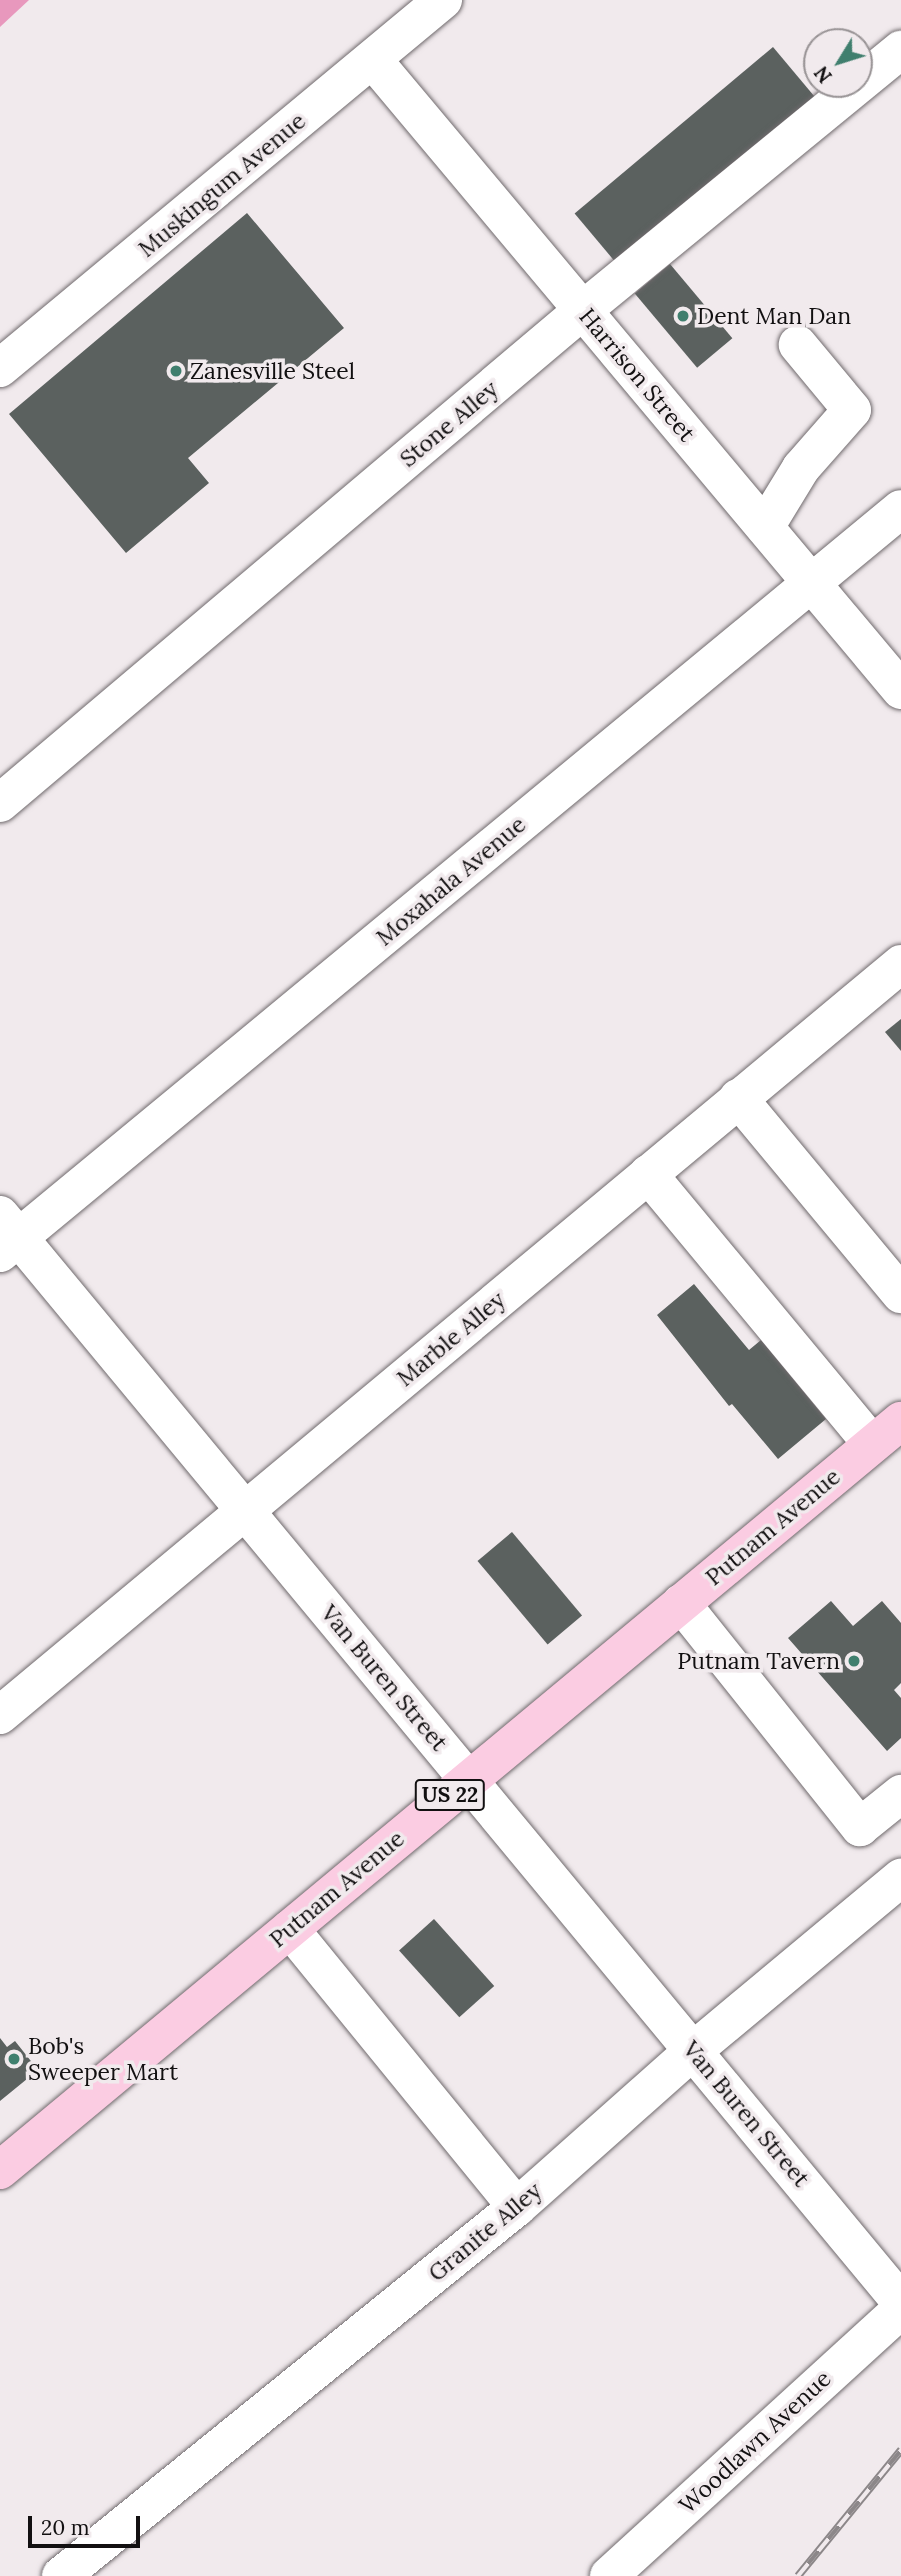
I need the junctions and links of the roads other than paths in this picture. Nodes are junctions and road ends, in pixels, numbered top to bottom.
1 (443, 0) edge
2 (901, 50) edge
3 (373, 60) junction
4 (583, 310) junction
5 (798, 345) dead end
6 (0, 368) edge
7 (901, 509) edge
8 (765, 527) junction
9 (812, 583) junction
10 (901, 690) edge
11 (0, 803) edge
12 (901, 964) edge
13 (738, 1098) junction
14 (648, 1174) junction
15 (6, 1235) edge
16 (901, 1294) edge
17 (887, 1432) edge
18 (246, 1511) junction
19 (681, 1603) junction
20 (0, 1715) edge
21 (469, 1780) junction
22 (901, 1794) edge
23 (901, 1878) edge
24 (290, 1929) junction
25 (694, 2051) junction
26 (0, 2170) edge
27 (517, 2207) junction
28 (901, 2302) edge
29 (901, 2309) edge
30 (61, 2576) edge
31 (610, 2576) edge

1 - 3 street, Muskingum Avenue
2 - 4 street, Stone Alley
3 - 4 street, Harrison Street
3 - 6 street, Muskingum Avenue
4 - 8 street, Harrison Street
4 - 11 street, Stone Alley
5 - 8 street
7 - 9 street, Moxahala Avenue
8 - 9 street, Harrison Street
9 - 10 street, Harrison Street
9 - 15 street, Moxahala Avenue
12 - 13 street, Marble Alley
13 - 14 street, Marble Alley
13 - 16 street
14 - 17 street
14 - 18 street, Marble Alley
15 - 18 street, Van Buren Street
17 - 19 main road, Putnam Avenue / US 22
18 - 20 street, Marble Alley
18 - 21 street, Van Buren Street
19 - 21 main road, Putnam Avenue / US 22
19 - 22 street
21 - 24 main road, Putnam Avenue / US 22
21 - 25 street, Van Buren Street
23 - 25 street, Granite Alley
24 - 26 main road, Putnam Avenue / US 22
24 - 27 street
25 - 27 street, Granite Alley
25 - 28 street, Van Buren Street
27 - 30 street, Granite Alley
29 - 31 street, Woodlawn Avenue

